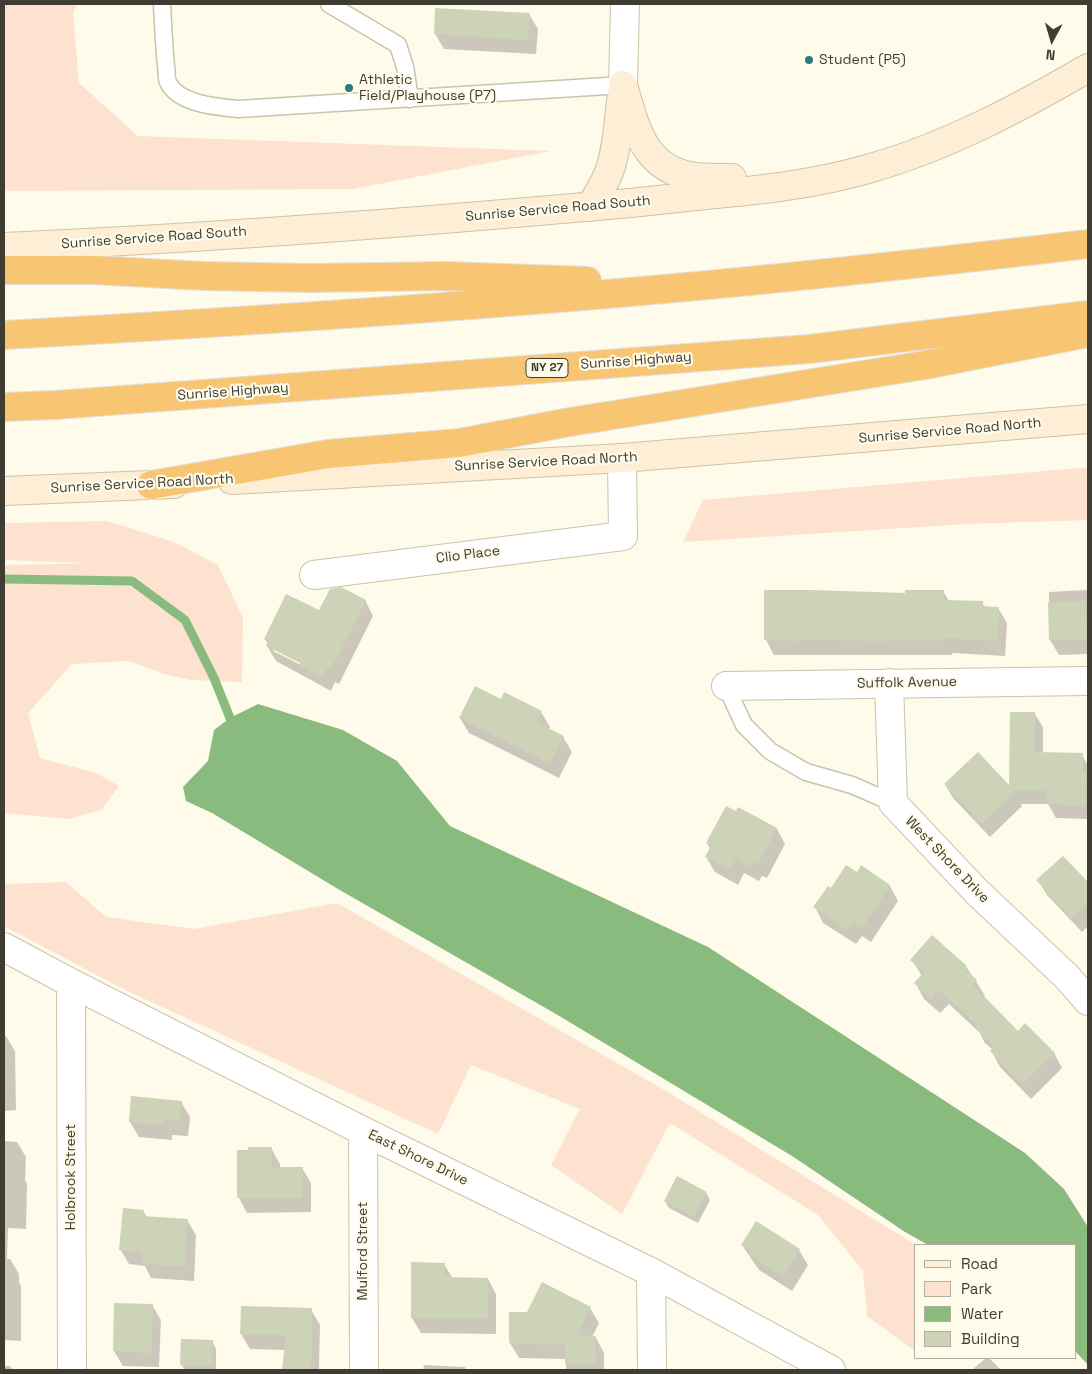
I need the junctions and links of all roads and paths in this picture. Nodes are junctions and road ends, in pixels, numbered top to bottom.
1 (162, 4) edge
2 (328, 4) edge
3 (625, 4) edge
4 (1088, 68) edge
5 (623, 85) junction
6 (410, 99) junction
7 (816, 182) junction
8 (590, 207) junction
9 (1088, 244) edge
10 (4, 247) edge
11 (4, 270) edge
12 (708, 285) junction
13 (1088, 315) edge
14 (1088, 333) edge
15 (4, 335) edge
16 (4, 407) edge
17 (1088, 419) edge
18 (622, 458) junction
19 (151, 485) junction
20 (4, 490) edge
21 (314, 575) dead end
22 (1088, 681) edge
23 (889, 683) junction
24 (726, 686) joint
25 (892, 803) junction
26 (4, 947) edge
27 (1077, 976) edge
28 (71, 983) junction
29 (1088, 1001) edge
30 (363, 1131) junction
31 (651, 1272) junction
32 (72, 1370) edge
33 (364, 1370) edge
34 (652, 1370) edge
35 (831, 1370) edge

1 - 6 lane
2 - 6 lane
3 - 5 street
4 - 7 main road, Sunrise Service Road South
5 - 6 lane
5 - 7 main road
5 - 8 main road
7 - 8 main road, Sunrise Service Road South
8 - 10 main road, Sunrise Service Road South
9 - 12 highway
11 - 12 highway
12 - 15 highway
13 - 16 highway, Sunrise Highway / NY 27
14 - 19 highway
17 - 18 main road, Sunrise Service Road North
18 - 19 main road, Sunrise Service Road North
18 - 21 street, Clio Place
19 - 20 main road, Sunrise Service Road North
22 - 23 street, Suffolk Avenue
23 - 24 street, Suffolk Avenue
23 - 25 street
24 - 25 lane
25 - 27 street, West Shore Drive
26 - 28 street, East Shore Drive
27 - 29 street, West Shore Drive
28 - 30 street, East Shore Drive
28 - 32 street, Holbrook Street
30 - 31 street, East Shore Drive
30 - 33 street, Mulford Street
31 - 34 street
31 - 35 street, East Shore Drive

